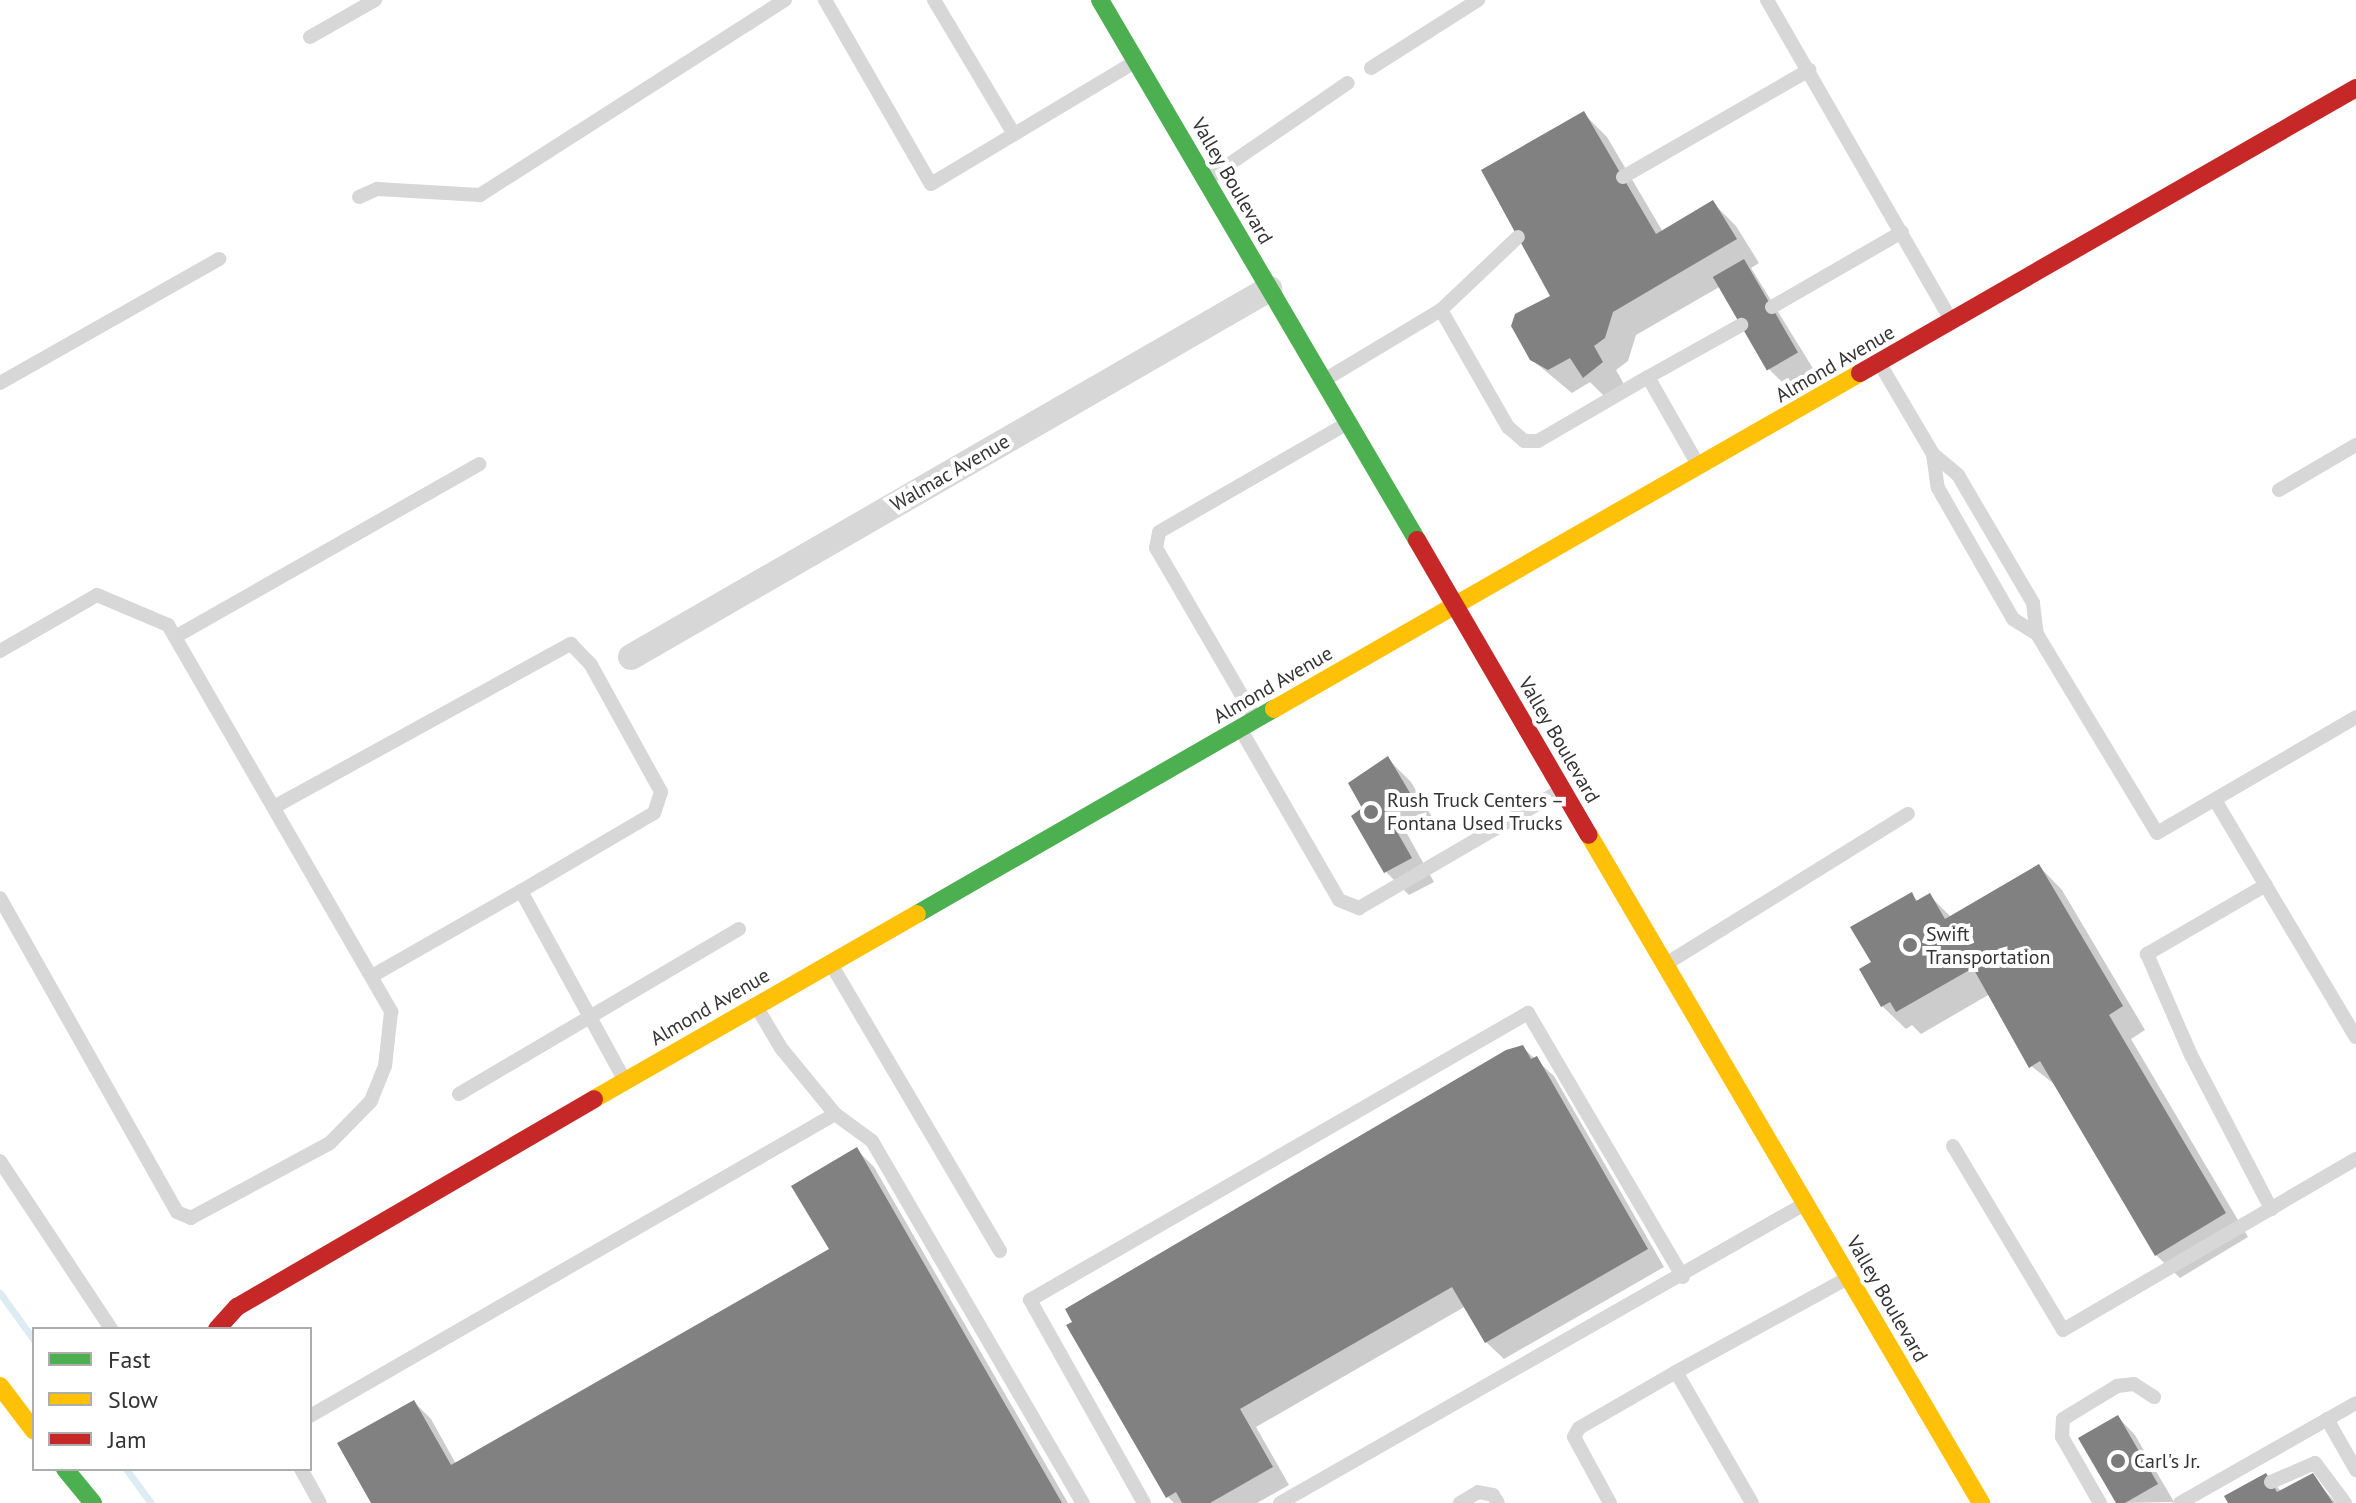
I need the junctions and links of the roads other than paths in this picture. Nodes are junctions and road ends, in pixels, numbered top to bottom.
1 (375, 0) edge
2 (785, 0) edge
3 (825, 0) edge
4 (934, 0) edge
5 (1478, 0) edge
6 (1767, 0) edge
7 (1102, 1) edge
8 (310, 37) dead end
9 (1136, 62) junction
10 (1371, 68) dead end
11 (1809, 70) junction
12 (1348, 83) dead end
13 (2356, 88) edge
14 (1014, 134) junction
15 (1623, 177) dead end
16 (1205, 180) junction
17 (359, 197) dead end
18 (1902, 232) junction
19 (1518, 237) dead end
20 (219, 259) dead end
21 (1269, 289) junction
22 (1772, 307) dead end
23 (1441, 310) junction
24 (1953, 321) junction
25 (1741, 325) dead end
26 (1880, 363) junction
27 (1648, 377) junction
28 (1323, 381) junction
29 (0, 383) edge
30 (1348, 423) junction
31 (2356, 445) edge
32 (1933, 454) junction
33 (479, 464) dead end
34 (1699, 467) junction
35 (2279, 490) dead end
36 (1455, 606) junction
37 (2037, 634) junction
38 (175, 637) junction
39 (0, 651) edge
40 (631, 657) dead end
41 (2356, 717) edge
42 (1248, 725) junction
43 (1563, 789) junction
44 (2215, 800) junction
45 (274, 807) junction
46 (1908, 814) dead end
47 (2266, 885) junction
48 (521, 891) junction
49 (0, 898) edge
50 (739, 929) dead end
51 (831, 964) junction
52 (1665, 964) junction
53 (372, 976) junction
54 (756, 1006) junction
55 (590, 1017) junction
56 (2356, 1037) edge
57 (626, 1081) junction
58 (459, 1094) dead end
59 (835, 1114) junction
60 (1953, 1146) dead end
61 (2356, 1159) edge
62 (0, 1161) edge
63 (1805, 1204) junction
64 (2271, 1209) junction
65 (1000, 1251) dead end
66 (1683, 1277) junction
67 (1849, 1278) junction
68 (110, 1327) edge
69 (219, 1327) edge
70 (1676, 1372) junction
71 (0, 1386) edge
72 (2154, 1397) dead end
73 (2356, 1403) edge
74 (312, 1415) edge
75 (2327, 1419) junction
76 (32, 1428) edge
77 (2356, 1470) edge
78 (67, 1471) edge
79 (302, 1471) edge
80 (2271, 1482) dead end
81 (93, 1503) edge
82 (320, 1503) edge
83 (1083, 1503) edge
84 (1144, 1503) edge
85 (1280, 1503) edge
86 (1460, 1503) edge
87 (1498, 1503) edge
88 (1610, 1503) edge
89 (1752, 1503) edge
90 (1981, 1503) edge
91 (2100, 1503) edge
92 (2180, 1503) edge
93 (2345, 1503) edge

1 - 8 lane
2 - 17 lane
3 - 14 lane
4 - 14 lane
5 - 10 lane
6 - 11 lane
7 - 9 main road, Valley Boulevard
9 - 14 lane
9 - 16 main road, Valley Boulevard
11 - 15 lane
11 - 18 lane
12 - 16 lane
13 - 24 main road, Almond Avenue
16 - 21 main road, Valley Boulevard
18 - 22 lane
18 - 24 lane
19 - 23 lane
20 - 29 lane
21 - 28 main road, Valley Boulevard
21 - 40 street, Walmac Avenue
23 - 27 lane
23 - 28 lane
24 - 26 main road, Almond Avenue
25 - 27 lane
26 - 32 lane
26 - 34 main road, Almond Avenue
27 - 34 lane
28 - 30 main road, Valley Boulevard
30 - 36 main road, Valley Boulevard
30 - 42 lane
31 - 35 lane
32 - 37 lane
32 - 37 lane
33 - 38 lane
34 - 36 main road, Almond Avenue
36 - 42 main road, Almond Avenue
36 - 43 main road, Valley Boulevard
37 - 44 lane
38 - 39 lane
38 - 45 lane
41 - 44 lane
42 - 43 lane
42 - 51 main road, Almond Avenue
43 - 52 main road, Valley Boulevard
44 - 47 lane
45 - 48 lane
45 - 53 lane
46 - 52 lane
47 - 56 lane
47 - 64 lane
48 - 53 lane
48 - 55 lane
49 - 53 lane
50 - 55 lane
51 - 54 main road, Almond Avenue
51 - 65 lane
52 - 63 main road, Valley Boulevard
54 - 57 main road, Almond Avenue
54 - 59 lane
55 - 57 lane
55 - 58 lane
57 - 69 main road, Almond Avenue
59 - 74 lane
59 - 83 lane
60 - 64 lane
61 - 64 lane
62 - 68 lane
63 - 66 lane
63 - 67 main road, Valley Boulevard
66 - 84 lane
66 - 85 lane
67 - 70 lane
67 - 90 main road, Valley Boulevard
70 - 88 lane
70 - 89 lane
71 - 76 main road
72 - 91 lane
73 - 75 lane
75 - 77 lane
75 - 92 lane
78 - 81 main road
79 - 82 lane
80 - 93 lane
86 - 87 lane

